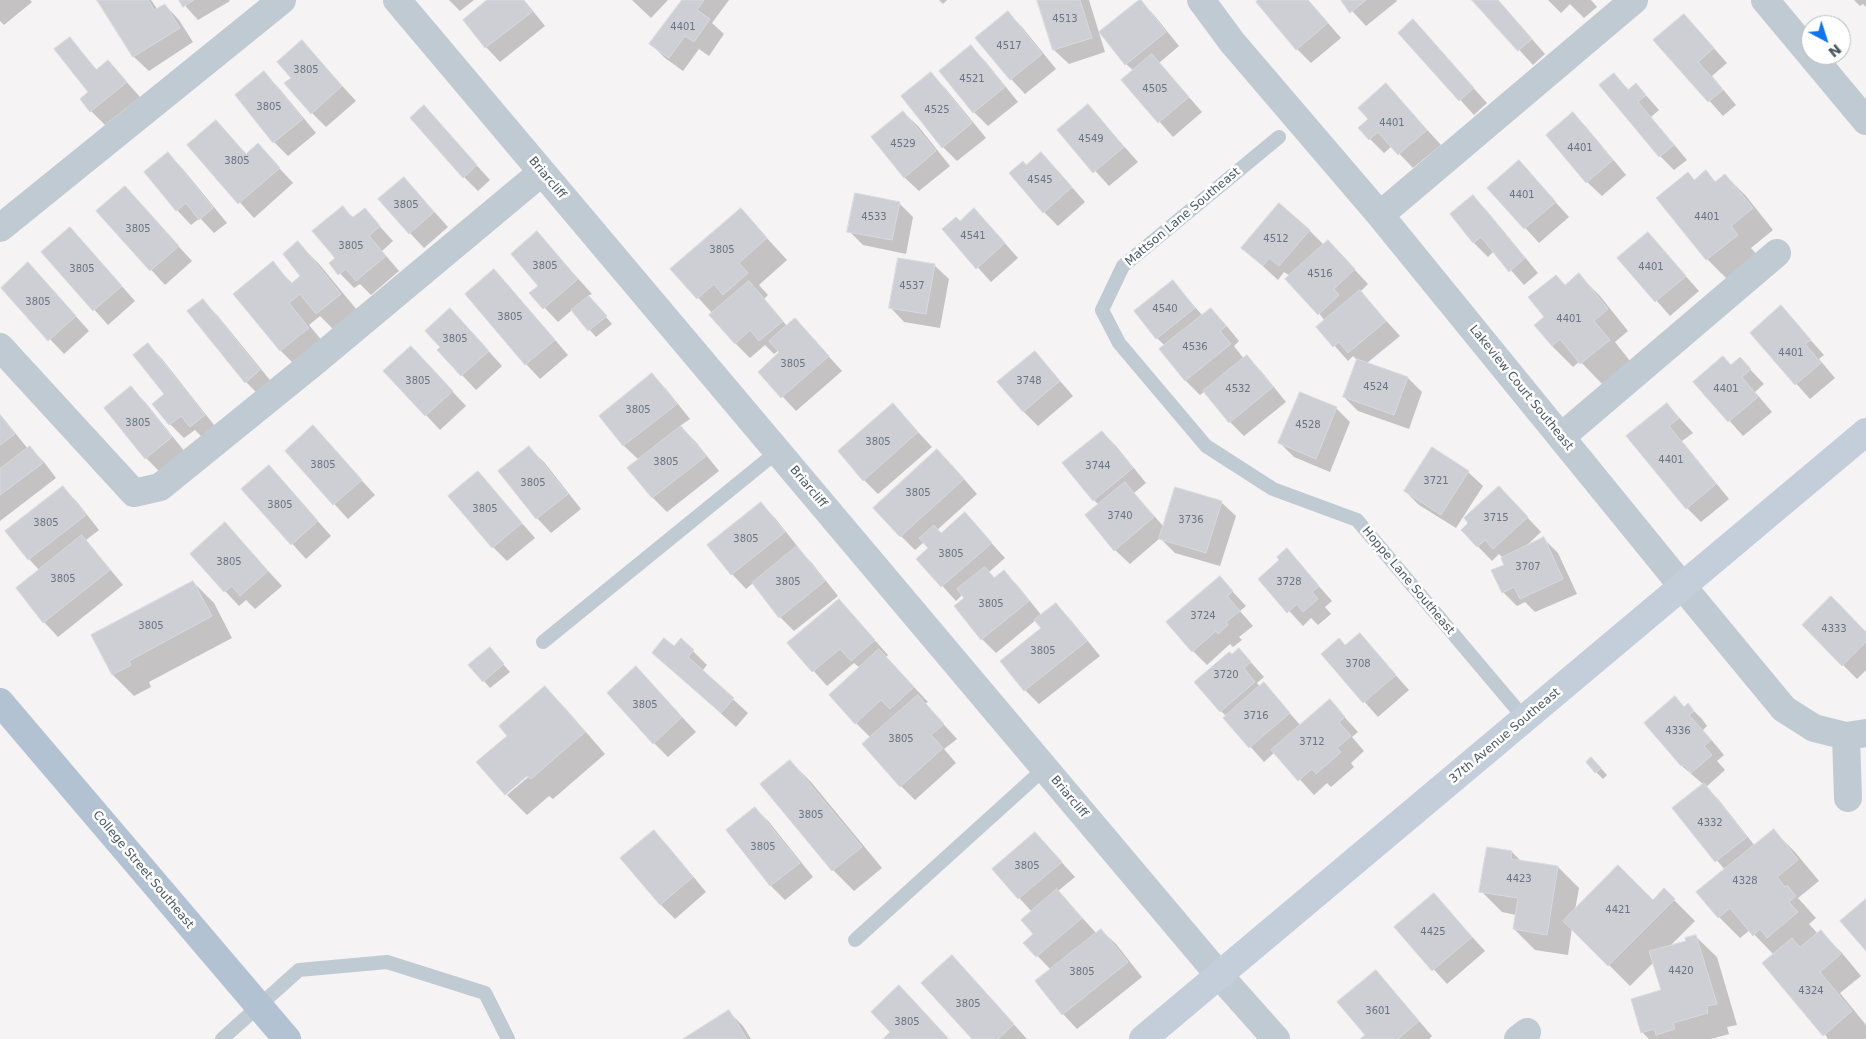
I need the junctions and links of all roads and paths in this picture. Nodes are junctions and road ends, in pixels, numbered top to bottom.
1 (282, 0) edge
2 (397, 0) edge
3 (1201, 0) edge
4 (1634, 0) edge
5 (1765, 0) edge
6 (1866, 122) edge
7 (1279, 137) dead end
8 (542, 172) junction
9 (1380, 215) junction
10 (0, 228) edge
11 (1777, 253) dead end
12 (1102, 310) joint
13 (0, 347) edge
14 (1866, 432) edge
15 (1561, 438) junction
16 (778, 451) junction
17 (1683, 587) junction
18 (542, 642) dead end
19 (0, 702) edge
20 (1525, 719) junction
21 (1856, 735) edge
22 (1045, 768) junction
23 (1848, 798) dead end
24 (855, 940) dead end
25 (1219, 975) junction
26 (259, 1006) junction
27 (222, 1039) edge
28 (287, 1039) edge
29 (508, 1039) edge
30 (1143, 1039) edge
31 (1276, 1039) edge

1 - 10 street
2 - 8 street, Briarcliff
3 - 9 street, Lakeview Court Southeast
4 - 9 street
5 - 6 street
7 - 12 lane, Mattson Lane Southeast
8 - 13 street
8 - 16 street, Briarcliff
9 - 15 street, Lakeview Court Southeast
11 - 15 street
12 - 20 lane, Hoppe Lane Southeast
14 - 17 street, 37th Avenue Southeast
15 - 17 street, Lakeview Court Southeast
16 - 18 lane
16 - 22 street, Briarcliff
17 - 20 street, 37th Avenue Southeast
17 - 21 street, Lakeview Court Southeast
19 - 26 main road, College Street Southeast
20 - 25 street, 37th Avenue Southeast
21 - 23 street
22 - 24 lane
22 - 25 street, Briarcliff
25 - 30 street, 37th Avenue Southeast
25 - 31 street, Briarcliff
26 - 27 lane
26 - 28 main road, College Street Southeast
26 - 29 lane

